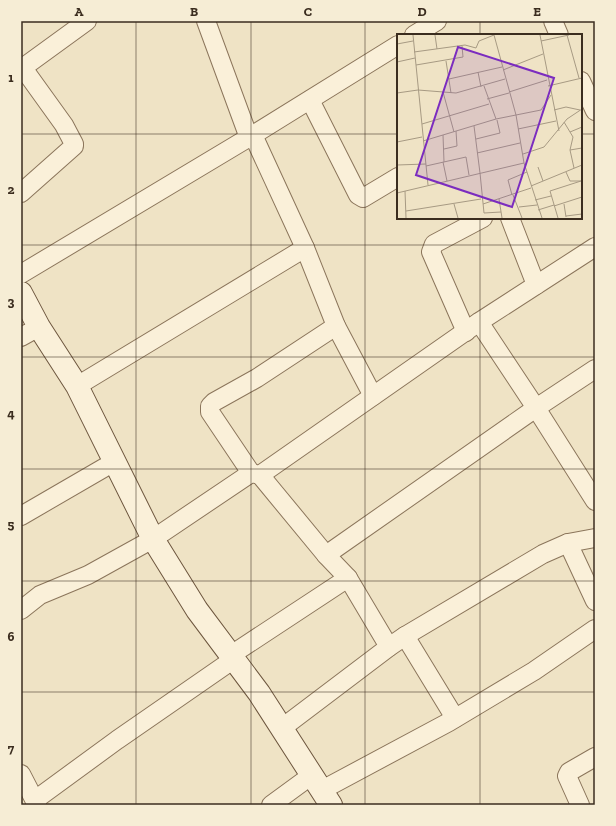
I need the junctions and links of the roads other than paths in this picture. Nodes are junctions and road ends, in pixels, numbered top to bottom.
1 (87, 21) edge
2 (206, 21) edge
3 (553, 21) edge
4 (559, 34) edge
5 (397, 46) edge
6 (22, 68) edge
7 (586, 83) edge
8 (310, 100) junction
9 (595, 111) edge
10 (251, 136) junction
11 (397, 178) edge
12 (21, 193) edge
13 (481, 219) edge
14 (510, 219) edge
15 (595, 247) edge
16 (305, 248) junction
17 (21, 274) edge
18 (536, 285) junction
19 (21, 293) edge
20 (336, 326) junction
21 (39, 327) junction
22 (473, 327) junction
23 (21, 338) edge
24 (595, 369) edge
25 (77, 386) junction
26 (373, 396) junction
27 (536, 408) junction
28 (114, 462) junction
29 (255, 474) junction
30 (595, 501) edge
31 (21, 516) edge
32 (595, 538) edge
33 (153, 539) junction
34 (568, 543) junction
35 (326, 555) junction
36 (348, 578) junction
37 (595, 601) edge
38 (21, 610) edge
39 (595, 629) edge
40 (405, 636) junction
41 (389, 647) junction
42 (232, 657) junction
43 (455, 718) junction
44 (282, 728) junction
45 (595, 757) edge
46 (21, 774) edge
47 (322, 790) edge
48 (36, 803) edge
49 (271, 805) edge
50 (580, 805) edge

1 - 6 street
2 - 10 street
3 - 4 street
5 - 8 street
6 - 12 street
7 - 9 street
8 - 10 street
8 - 11 street
10 - 16 street
10 - 17 street
13 - 22 street
14 - 18 street
15 - 18 street
16 - 20 street
16 - 25 street
18 - 22 street
19 - 21 street
20 - 26 street
20 - 29 street
21 - 23 street
21 - 25 street
22 - 26 street
22 - 27 street
24 - 27 street
25 - 28 street
26 - 29 street
27 - 30 street
27 - 35 street
28 - 31 street
28 - 33 street
29 - 33 street
29 - 35 street
32 - 34 street
33 - 38 street
33 - 42 street
34 - 37 street
34 - 40 street
35 - 36 street
36 - 41 street
36 - 42 street
39 - 43 street
40 - 41 street
40 - 43 street
41 - 44 street
42 - 44 street
42 - 48 street
43 - 47 street
44 - 47 street
45 - 50 street
46 - 48 street
47 - 49 street

